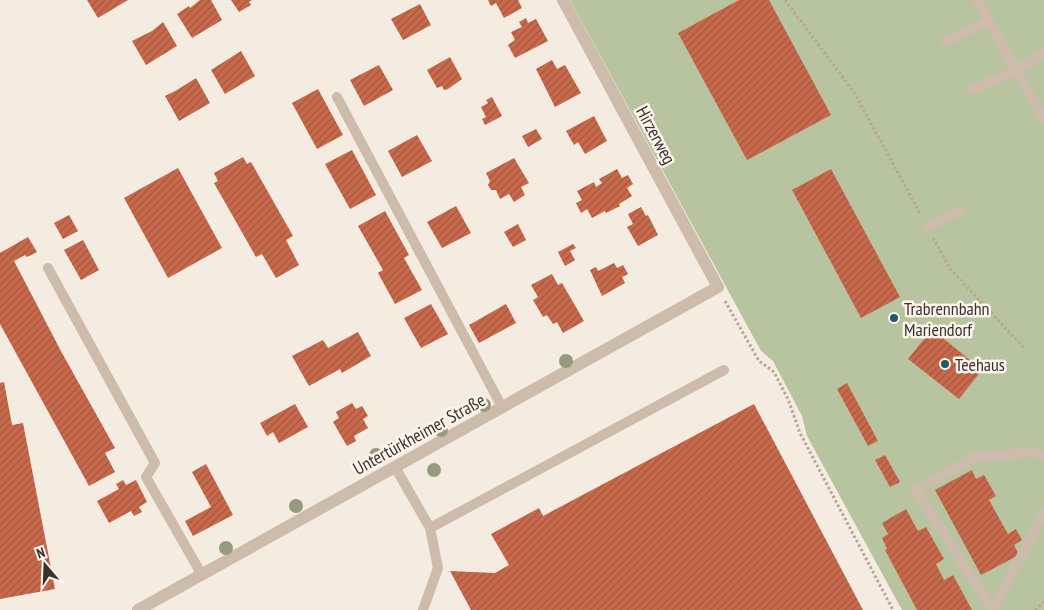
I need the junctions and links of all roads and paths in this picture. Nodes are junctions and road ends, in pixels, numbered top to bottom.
1 (563, 0) edge
2 (785, 0) edge
3 (977, 0) edge
4 (988, 21) junction
5 (946, 41) dead end
6 (1044, 52) edge
7 (1016, 70) junction
8 (972, 90) dead end
9 (337, 98) dead end
10 (1044, 119) edge
11 (960, 211) dead end
12 (927, 227) junction
13 (48, 268) dead end
14 (718, 287) junction
15 (1024, 348) dead end
16 (724, 370) dead end
17 (502, 407) junction
18 (1044, 455) edge
19 (395, 467) junction
20 (1044, 514) edge
21 (430, 528) junction
22 (202, 575) junction
23 (1044, 602) edge
24 (138, 610) edge
25 (423, 610) edge
26 (893, 610) edge
27 (993, 610) edge
28 (1036, 610) edge

1 - 14 street, Hirzerweg
2 - 12 path
3 - 4 lane
4 - 5 lane
4 - 7 lane
6 - 7 lane
7 - 8 lane
7 - 10 lane
9 - 17 lane
11 - 12 lane
12 - 15 path
13 - 22 lane
14 - 17 street, Untertürkheimer Straße
14 - 26 path
16 - 21 lane
17 - 19 street, Untertürkheimer Straße
18 - 27 lane
19 - 21 lane
19 - 22 street, Untertürkheimer Straße
20 - 27 lane
21 - 25 lane
22 - 24 street, Untertürkheimer Straße
23 - 28 path

